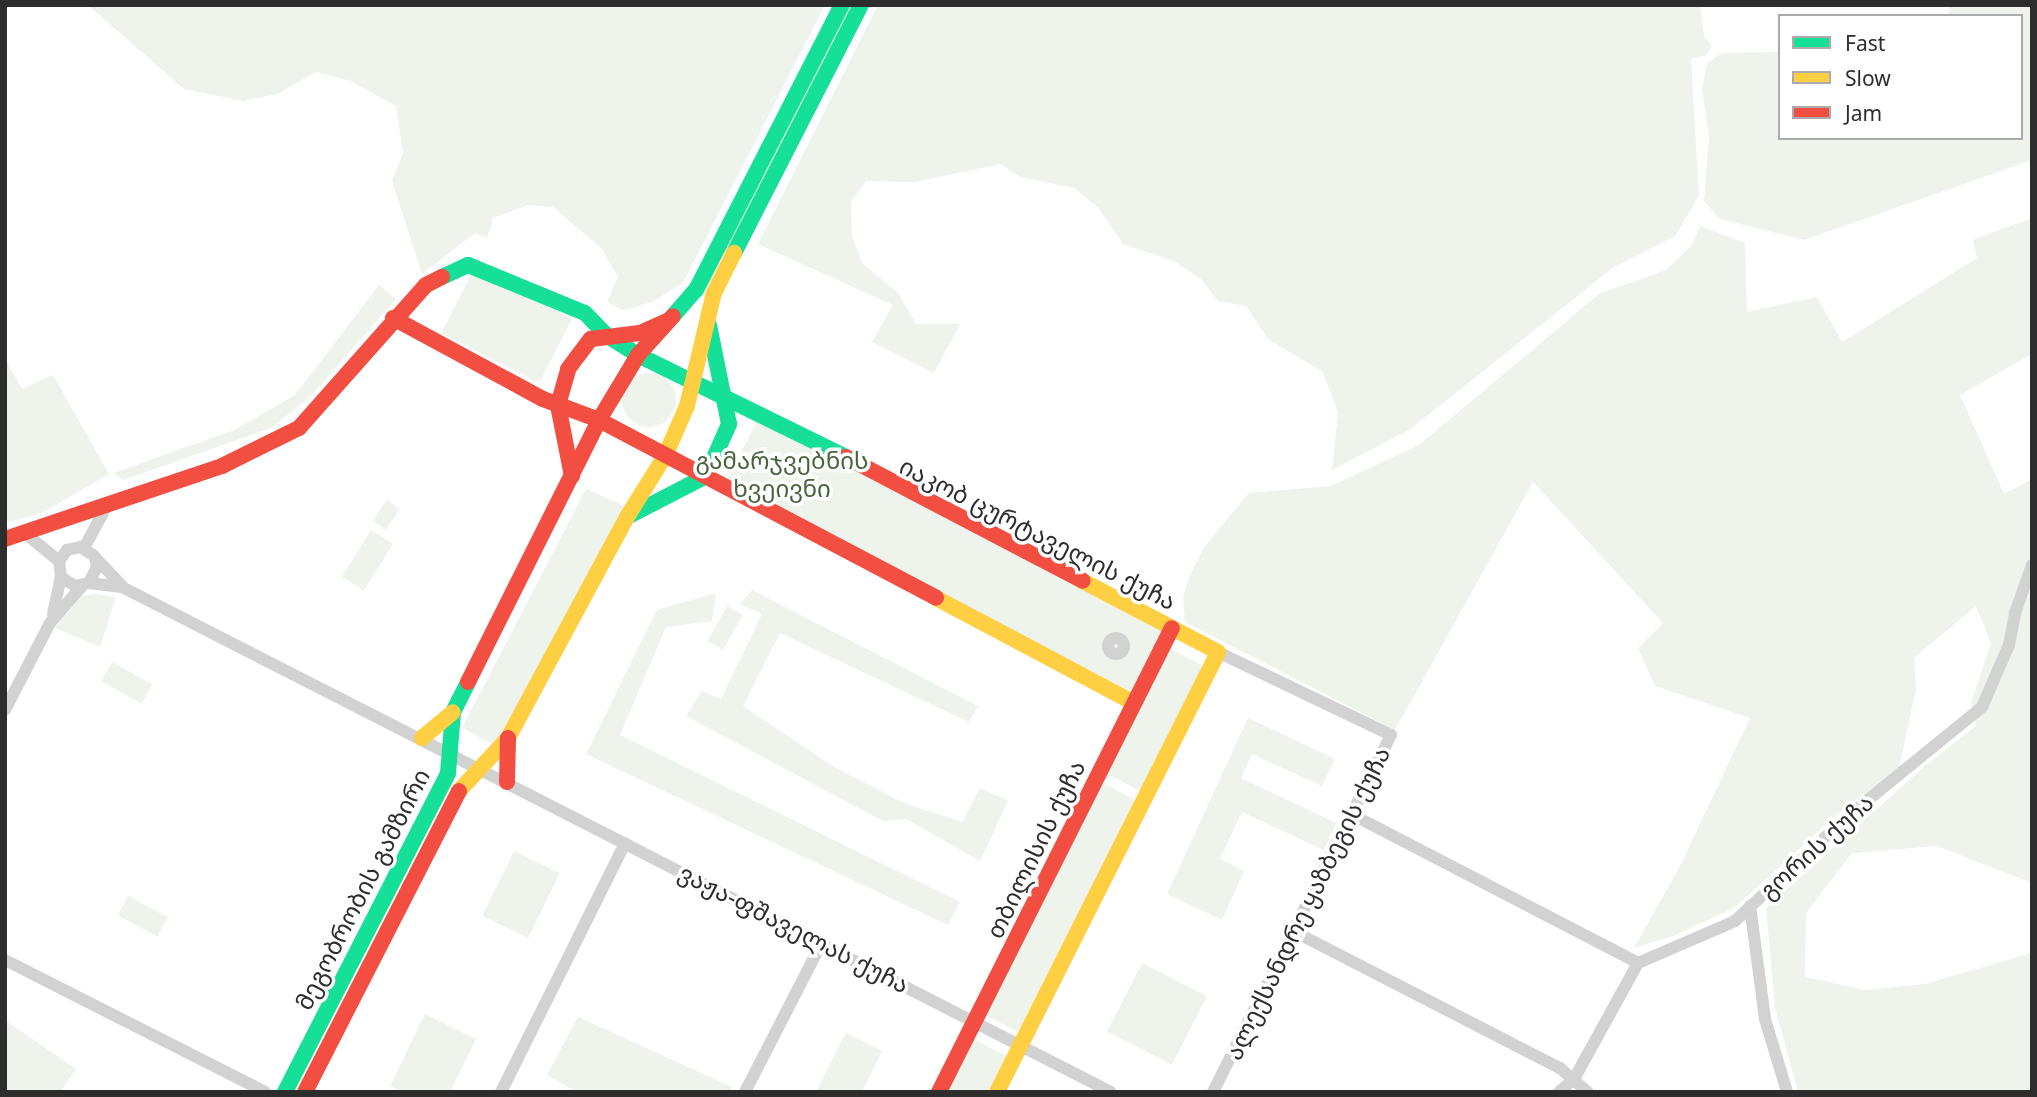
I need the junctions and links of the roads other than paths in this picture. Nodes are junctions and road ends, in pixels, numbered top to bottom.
1 (842, 5) edge
2 (861, 5) edge
3 (708, 313) junction
4 (393, 318) junction
5 (673, 318) junction
6 (606, 335) junction
7 (638, 355) junction
8 (693, 381) junction
9 (725, 395) junction
10 (558, 405) junction
11 (599, 420) junction
12 (665, 456) junction
13 (706, 476) junction
14 (572, 477) junction
15 (110, 501) junction
16 (627, 517) junction
17 (26, 534) junction
18 (5, 539) edge
19 (84, 548) junction
20 (95, 557) junction
21 (59, 561) junction
22 (2032, 565) edge
23 (61, 577) junction
24 (85, 585) junction
25 (122, 587) junction
26 (50, 624) junction
27 (1172, 628) junction
28 (1219, 652) junction
29 (1134, 702) junction
30 (5, 710) edge
31 (453, 712) junction
32 (422, 738) junction
33 (508, 738) junction
34 (450, 752) junction
35 (477, 766) junction
36 (507, 782) junction
37 (1351, 814) junction
38 (625, 843) junction
39 (1750, 906) junction
40 (1293, 930) junction
41 (822, 942) junction
42 (5, 960) edge
43 (1638, 963) junction
44 (975, 1021) junction
45 (1020, 1044) junction
46 (1574, 1079) junction
47 (265, 1092) edge
48 (285, 1092) edge
49 (305, 1092) edge
50 (501, 1092) edge
51 (744, 1092) edge
52 (939, 1092) edge
53 (997, 1092) edge
54 (1111, 1092) edge
55 (1213, 1092) edge
56 (1559, 1092) edge
57 (1588, 1092) edge
58 (1787, 1092) edge

1 - 5 main road, მეგობრობის გამზირი
2 - 3 main road, მეგობრობის გამზირი
3 - 8 main road, მეგობრობის გამზირი
3 - 9 main road
4 - 6 main road, იაკობ ცურტაველის ქუჩა
4 - 10 main road
4 - 15 main road, იაკობ ცურტაველის ქუჩა
5 - 6 main road
5 - 7 main road, მეგობრობის გამზირი
6 - 7 main road, იაკობ ცურტაველის ქუჩა
6 - 10 main road
7 - 8 main road, იაკობ ცურტაველის ქუჩა
7 - 11 main road, მეგობრობის გამზირი
8 - 9 main road, იაკობ ცურტაველის ქუჩა
8 - 12 main road, მეგობრობის გამზირი
9 - 13 main road
9 - 27 main road, იაკობ ცურტაველის ქუჩა
10 - 11 main road
10 - 14 main road
11 - 12 main road
11 - 14 main road, მეგობრობის გამზირი
12 - 13 main road
12 - 16 main road, მეგობრობის გამზირი
13 - 16 main road
13 - 29 main road
14 - 31 main road, მეგობრობის გამზირი
15 - 17 main road, იაკობ ცურტაველის ქუჩა
15 - 19 street
16 - 33 main road, მეგობრობის გამზირი
17 - 18 main road, იაკობ ცურტაველის ქუჩა
17 - 21 street
19 - 20 street
19 - 21 street
20 - 24 street
20 - 25 street
21 - 23 street
22 - 39 street, გორის ქუჩა
23 - 24 street
23 - 26 street
24 - 25 street
24 - 26 street
25 - 32 street, ვაჟა-ფშაველას ქუჩა
26 - 30 street
27 - 28 main road, იაკობ ცურტაველის ქუჩა
27 - 29 main road, თბილისის ქუჩა
28 - 37 street, ალექსანდრე ყაზბეგის ქუჩა
28 - 45 main road
29 - 44 main road, თბილისის ქუჩა
31 - 32 main road
31 - 34 main road, მეგობრობის გამზირი
32 - 34 street, ვაჟა-ფშაველას ქუჩა
33 - 35 main road, მეგობრობის გამზირი
33 - 36 main road
34 - 35 street, ვაჟა-ფშაველას ქუჩა
34 - 48 main road, მეგობრობის გამზირი
35 - 36 street, ვაჟა-ფშაველას ქუჩა
35 - 49 main road, მეგობრობის გამზირი
36 - 38 street, ვაჟა-ფშაველას ქუჩა
37 - 40 street, ალექსანდრე ყაზბეგის ქუჩა
37 - 43 street
38 - 41 street, ვაჟა-ფშაველას ქუჩა
38 - 50 street
39 - 43 street, გორის ქუჩა
39 - 58 street
40 - 46 street
40 - 55 street, ალექსანდრე ყაზბეგის ქუჩა
41 - 44 street, ვაჟა-ფშაველას ქუჩა
41 - 51 street
42 - 47 street
43 - 46 street
44 - 45 street, ვაჟა-ფშაველას ქუჩა
44 - 52 main road, თბილისის ქუჩა
45 - 53 main road
45 - 54 street, ვაჟა-ფშაველას ქუჩა
46 - 56 street
46 - 57 street

